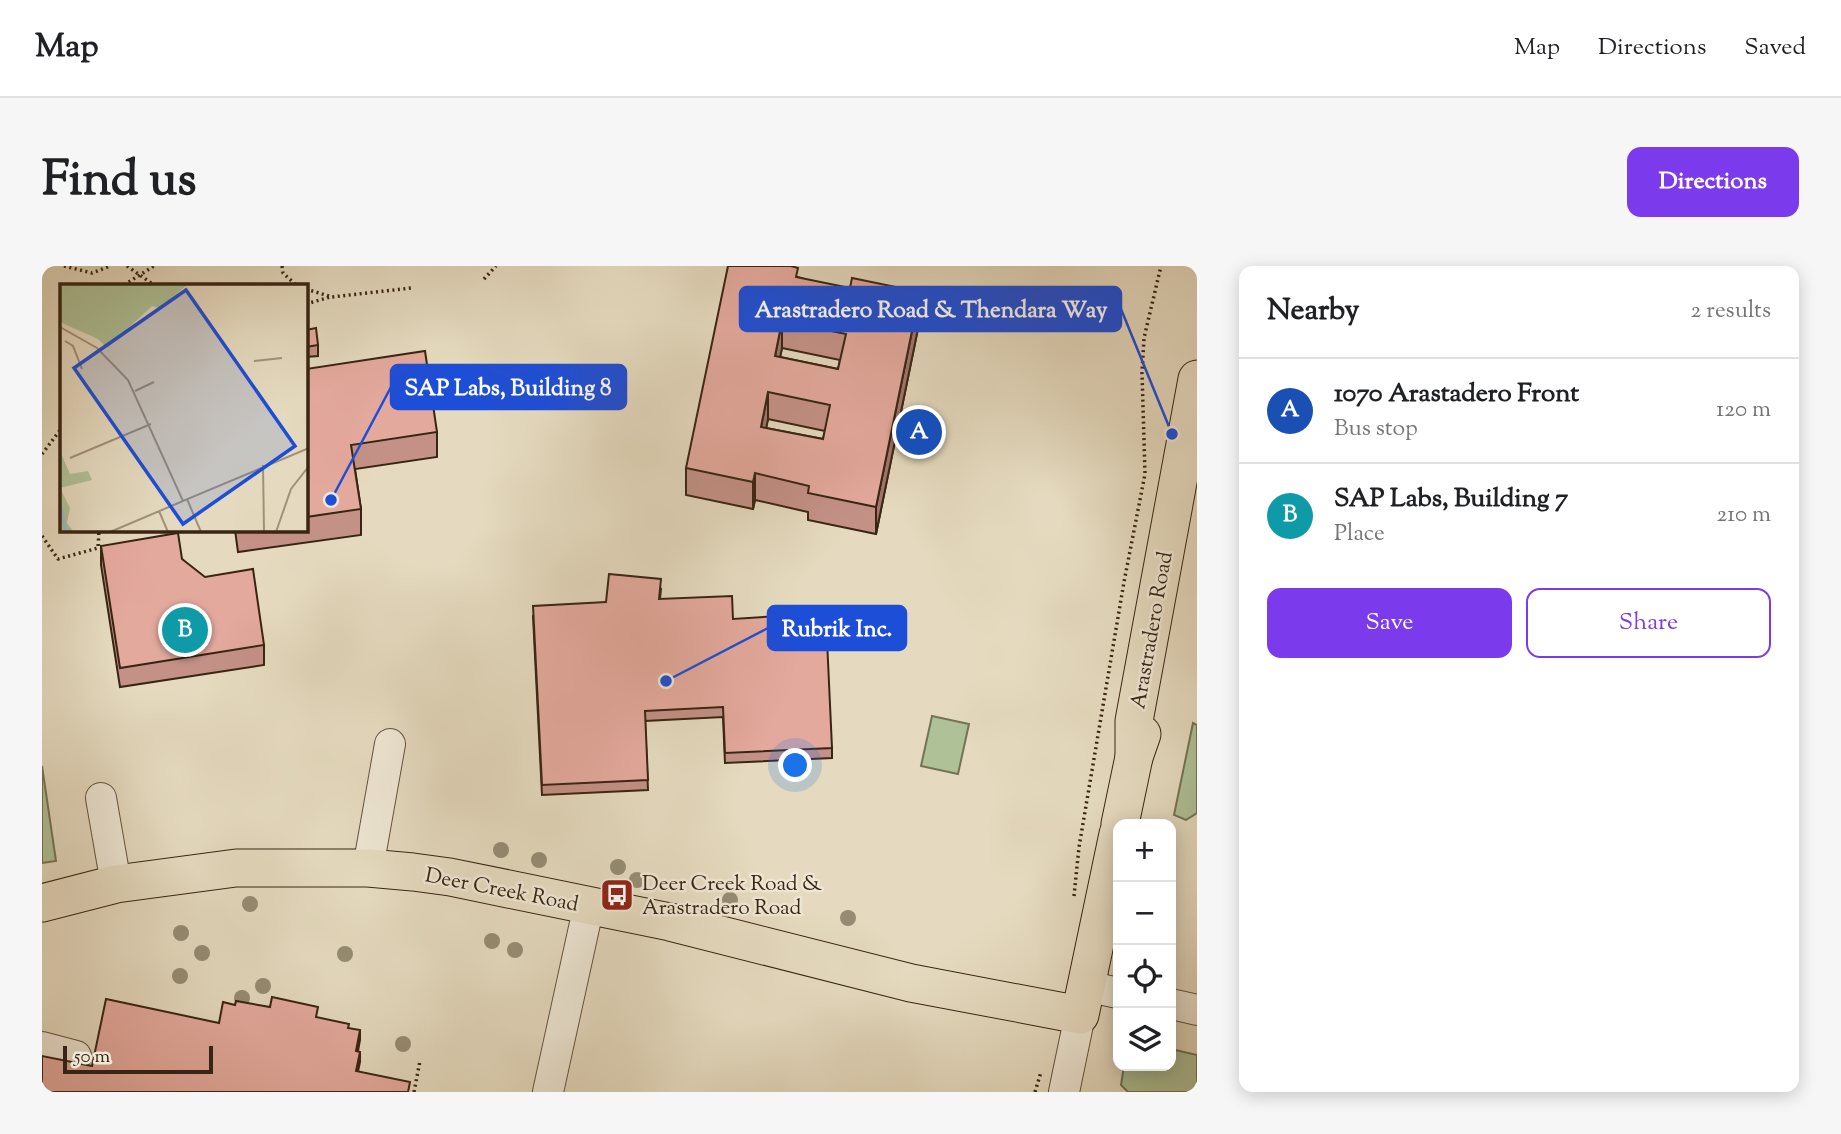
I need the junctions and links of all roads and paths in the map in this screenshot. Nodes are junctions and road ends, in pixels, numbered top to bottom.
1 (64, 266) edge
2 (110, 266) edge
3 (127, 266) edge
4 (154, 266) edge
5 (282, 266) edge
6 (496, 266) edge
7 (1161, 266) edge
8 (140, 273) junction
9 (484, 279) dead end
10 (125, 284) edge
11 (153, 284) edge
12 (295, 284) edge
13 (411, 288) dead end
14 (308, 290) edge
15 (332, 297) junction
16 (308, 303) edge
17 (1197, 379) edge
18 (60, 430) edge
19 (42, 454) edge
20 (1191, 489) edge
21 (99, 532) edge
22 (42, 536) edge
23 (390, 744) dead end
24 (101, 797) dead end
25 (1121, 819) edge
26 (368, 867) junction
27 (1113, 870) edge
28 (116, 884) junction
29 (1074, 900) dead end
30 (42, 903) edge
31 (589, 905) junction
32 (1095, 998) edge
33 (1176, 1005) edge
34 (1197, 1010) edge
35 (42, 1047) edge
36 (76, 1056) dead end
37 (420, 1061) dead end
38 (414, 1092) edge
39 (548, 1092) edge
40 (1064, 1092) edge

1 - 2 path
3 - 8 path
4 - 8 path
5 - 12 path
6 - 9 path
7 - 29 path
8 - 10 path
8 - 11 path
13 - 15 path
14 - 15 path
15 - 16 path
17 - 20 main road, Arastradero Road
18 - 19 path
20 - 25 main road, Arastradero Road
21 - 22 path
23 - 26 street
24 - 28 street
26 - 28 main road, Deer Creek Road
26 - 31 main road, Deer Creek Road
27 - 32 main road
28 - 30 main road, Deer Creek Road
31 - 32 main road, Deer Creek Road
31 - 39 street
32 - 40 street
33 - 34 street
35 - 36 street
37 - 38 path

